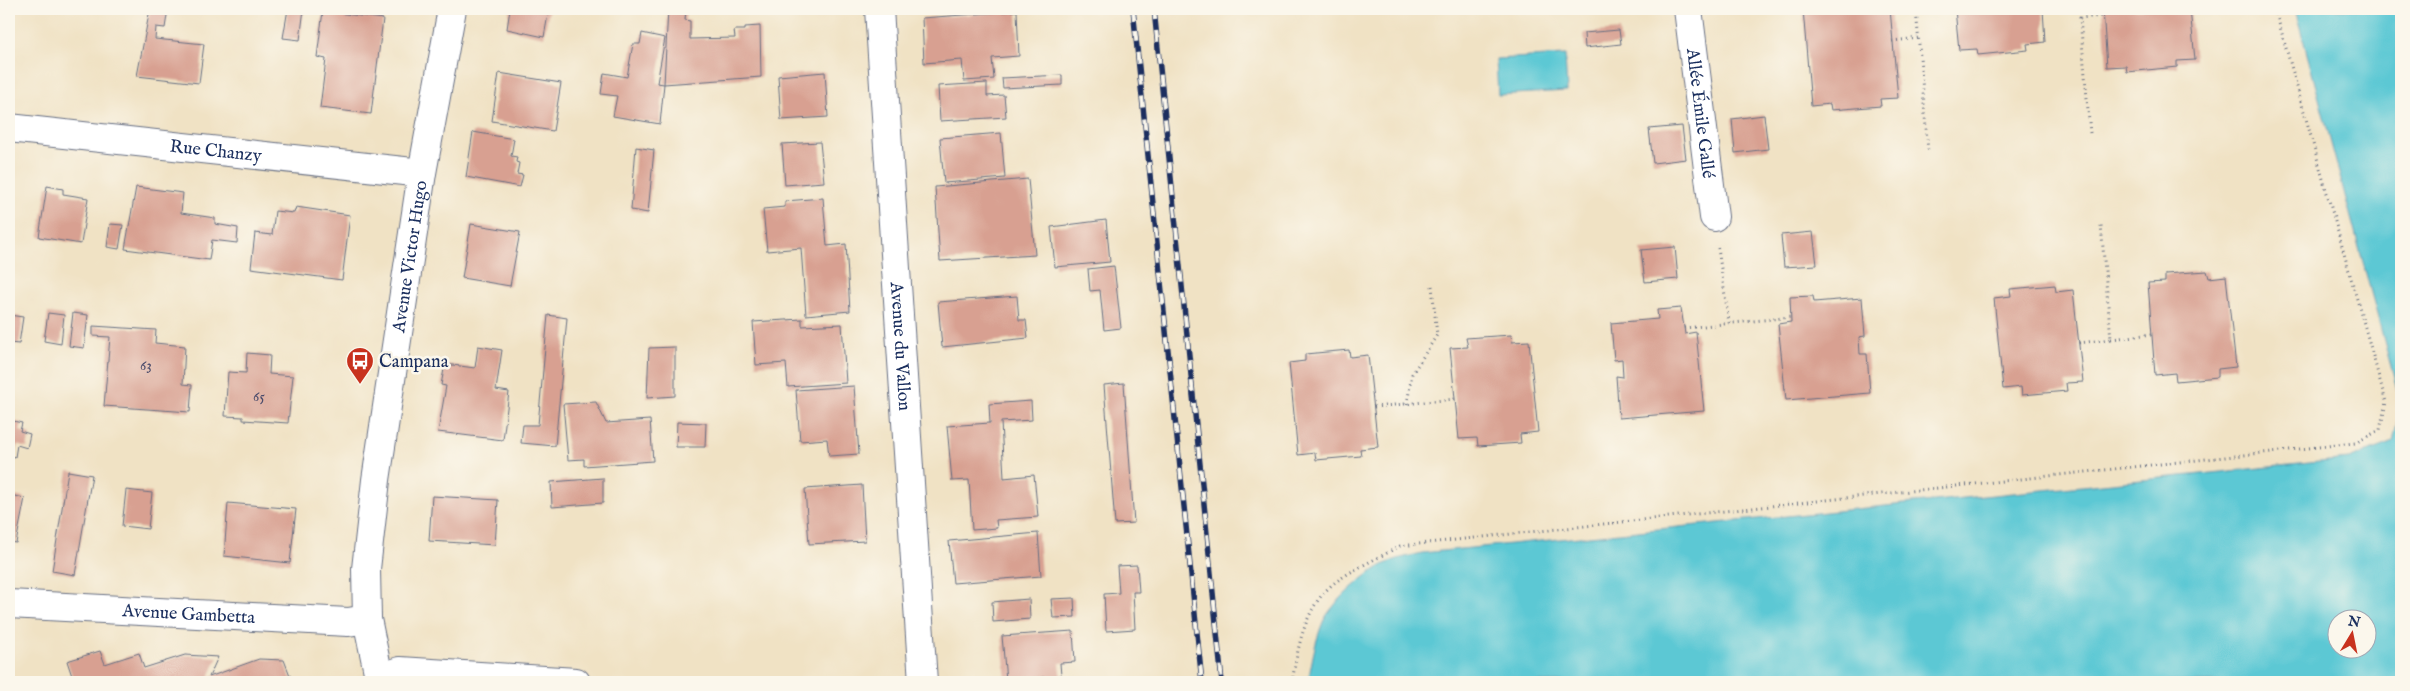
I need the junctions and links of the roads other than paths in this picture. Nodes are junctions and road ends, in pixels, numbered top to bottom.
1 (452, 9) edge
2 (880, 9) edge
3 (1688, 9) edge
4 (9, 128) edge
5 (422, 173) junction
6 (1714, 218) road end
7 (9, 604) edge
8 (368, 619) junction
9 (380, 680) edge
10 (576, 682) edge
11 (922, 682) edge

1 - 5 street, Avenue Victor Hugo
2 - 11 street, Avenue du Vallon
3 - 6 street, Allée Émile Gallé
4 - 5 street, Rue Chanzy
5 - 8 street, Avenue Victor Hugo
7 - 8 street, Avenue Gambetta
8 - 9 street, Avenue Victor Hugo
9 - 10 street

